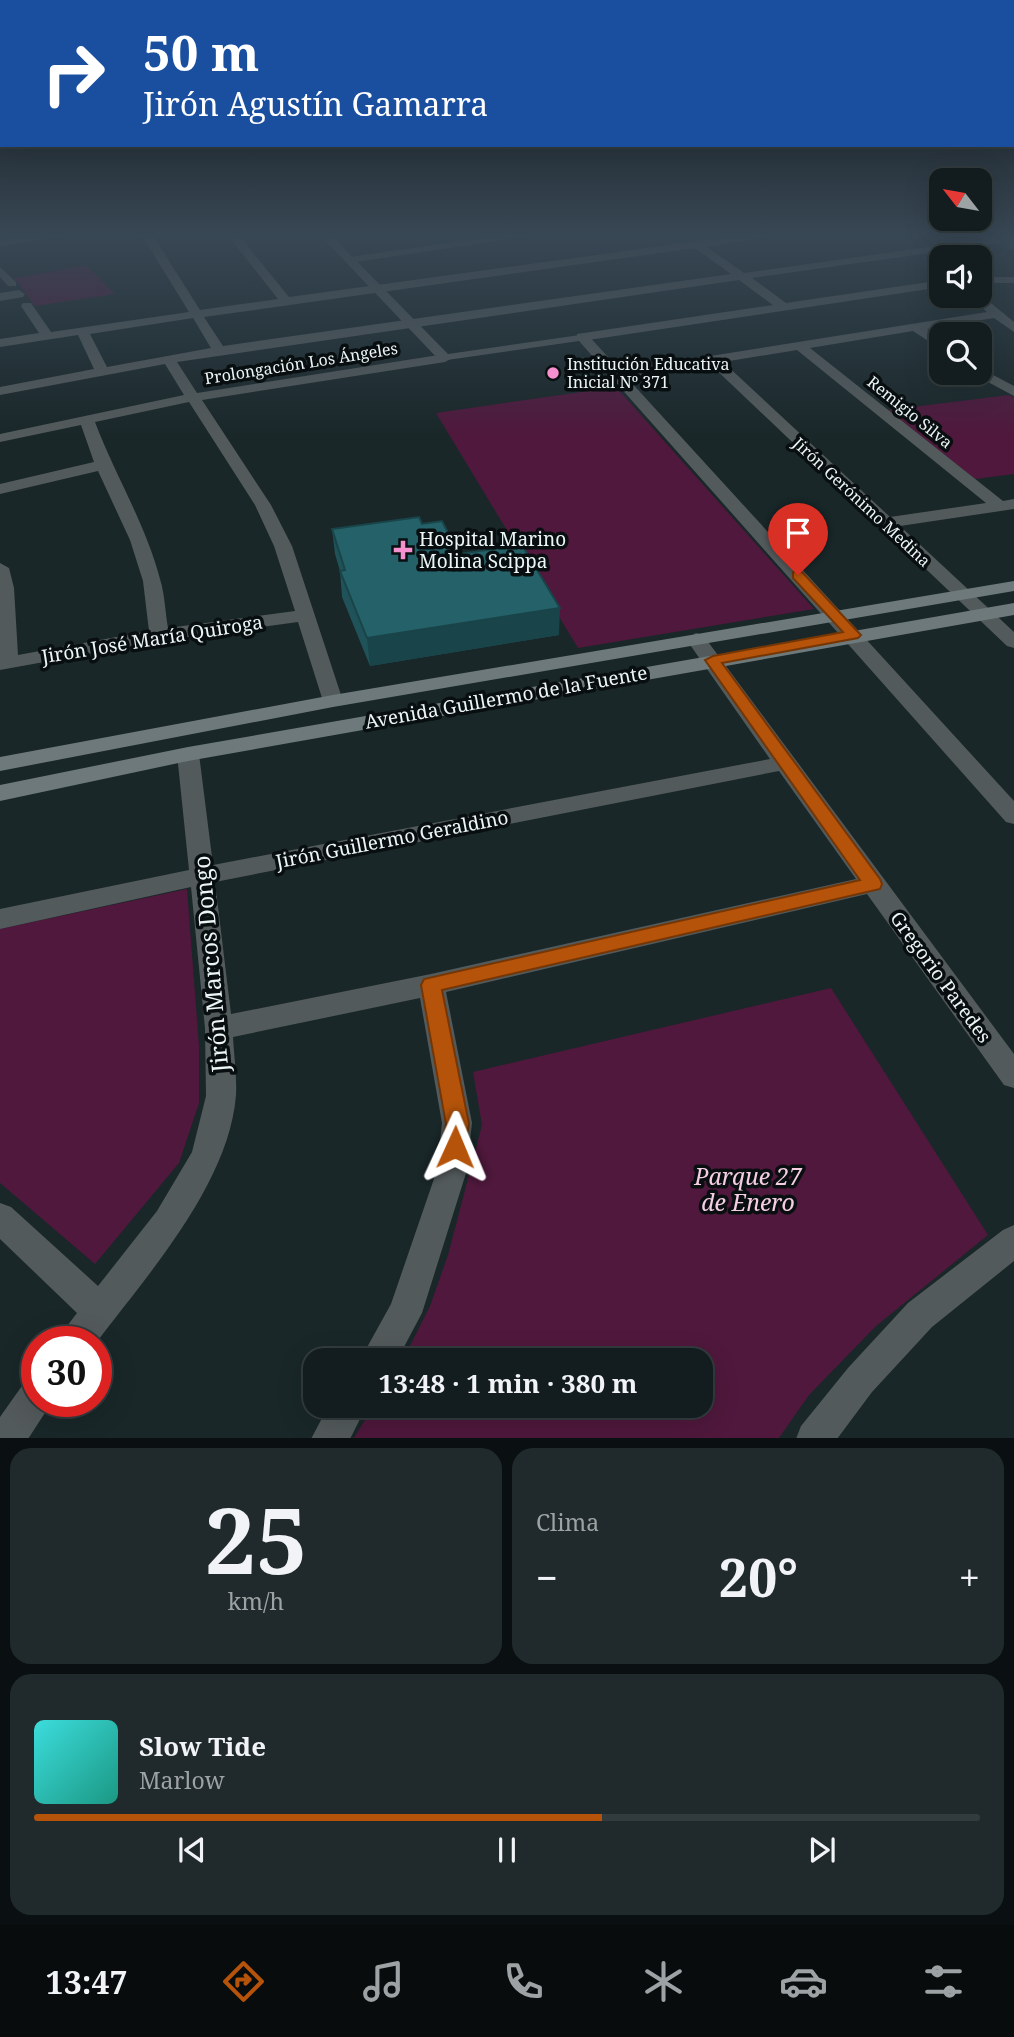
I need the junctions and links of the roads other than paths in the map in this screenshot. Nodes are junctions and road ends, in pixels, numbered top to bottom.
1 (188, 301) edge
2 (286, 301) edge
3 (389, 301) edge
4 (565, 301) edge
5 (776, 301) edge
6 (823, 301) edge
7 (27, 306) dead end
8 (784, 307) junction
9 (988, 308) edge
10 (196, 314) junction
11 (994, 314) junction
12 (411, 323) junction
13 (915, 326) junction
14 (1014, 328) edge
15 (82, 331) junction
16 (47, 335) junction
17 (929, 336) edge
18 (582, 337) junction
19 (0, 343) edge
20 (799, 345) junction
21 (219, 351) junction
22 (445, 358) junction
23 (168, 359) junction
24 (712, 359) junction
25 (102, 371) junction
26 (616, 375) junction
27 (992, 379) edge
28 (0, 391) edge
29 (1014, 393) edge
30 (195, 397) junction
31 (86, 419) junction
32 (0, 438) edge
33 (103, 466) junction
34 (0, 489) edge
35 (1006, 505) edge
36 (885, 523) junction
37 (0, 568) edge
38 (1014, 586) edge
39 (960, 594) junction
40 (1014, 609) edge
41 (981, 614) junction
42 (305, 615) junction
43 (834, 615) junction
44 (159, 635) junction
45 (853, 635) junction
46 (696, 639) junction
47 (1014, 642) edge
48 (713, 660) junction
49 (5, 663) edge
50 (333, 701) junction
51 (188, 754) junction
52 (784, 763) junction
53 (0, 764) edge
54 (0, 793) edge
55 (1014, 817) edge
56 (202, 876) junction
57 (873, 884) junction
58 (0, 919) edge
59 (431, 985) junction
60 (219, 1028) junction
61 (1014, 1076) edge
62 (0, 1218) edge
63 (1014, 1241) edge
64 (99, 1310) junction
65 (88, 1326) edge
66 (384, 1348) edge
67 (22, 1417) edge
68 (341, 1418) edge
69 (6, 1438) edge
70 (329, 1438) edge
71 (814, 1438) edge

1 - 10 street
2 - 10 street
3 - 12 street
4 - 12 street
5 - 8 street
6 - 8 street, Prolongación Los Ángeles
7 - 16 street
8 - 18 street, Prolongación Los Ángeles
9 - 11 street
10 - 15 street
10 - 21 street
11 - 13 street
11 - 14 street
12 - 21 street
12 - 22 street
13 - 17 street
13 - 20 street
15 - 16 street
15 - 25 street
16 - 19 street
18 - 22 street, Prolongación Los Ángeles
18 - 26 street
20 - 24 street
20 - 35 street, Remigio Silva
21 - 23 street
22 - 30 street, Prolongación Los Ángeles
23 - 25 street
23 - 30 street
24 - 26 street
24 - 36 street, Jirón Gerónimo Medina
25 - 28 street
26 - 43 street
27 - 29 street
30 - 31 street, Prolongación Los Ángeles
30 - 42 street
31 - 32 street, Prolongación Los Ángeles
31 - 33 street
33 - 34 street
33 - 44 street
35 - 36 street
36 - 39 street, Jirón Gerónimo Medina
37 - 49 street
38 - 39 main road, Avenida Guillermo de la Fuente
39 - 41 street, Jirón Gerónimo Medina
39 - 43 main road, Avenida Guillermo de la Fuente
40 - 41 main road, Avenida Guillermo de la Fuente
41 - 45 main road, Avenida Guillermo de la Fuente
41 - 47 street, Jirón Gerónimo Medina
42 - 44 street, Jirón José María Quiroga
42 - 50 street
43 - 45 street
43 - 46 main road, Avenida Guillermo de la Fuente
44 - 49 street, Jirón José María Quiroga
45 - 48 main road, Avenida Guillermo de la Fuente
45 - 55 street
46 - 48 street, Gregorio Paredes
46 - 50 main road, Avenida Guillermo de la Fuente
48 - 51 main road, Avenida Guillermo de la Fuente
48 - 52 street, Gregorio Paredes
50 - 53 main road, Avenida Guillermo de la Fuente
51 - 54 main road, Avenida Guillermo de la Fuente
51 - 56 street, Jirón Marcos Dongo
52 - 56 street, Jirón Guillermo Geraldino
52 - 57 street, Gregorio Paredes
56 - 58 street, Jirón Guillermo Geraldino
56 - 60 street, Jirón Marcos Dongo
57 - 59 street
57 - 61 street, Gregorio Paredes
59 - 60 street
59 - 66 street
60 - 64 street, Jirón Marcos Dongo
62 - 64 street
63 - 71 street
64 - 65 street, Jirón Marcos Dongo
67 - 69 street
68 - 70 street

